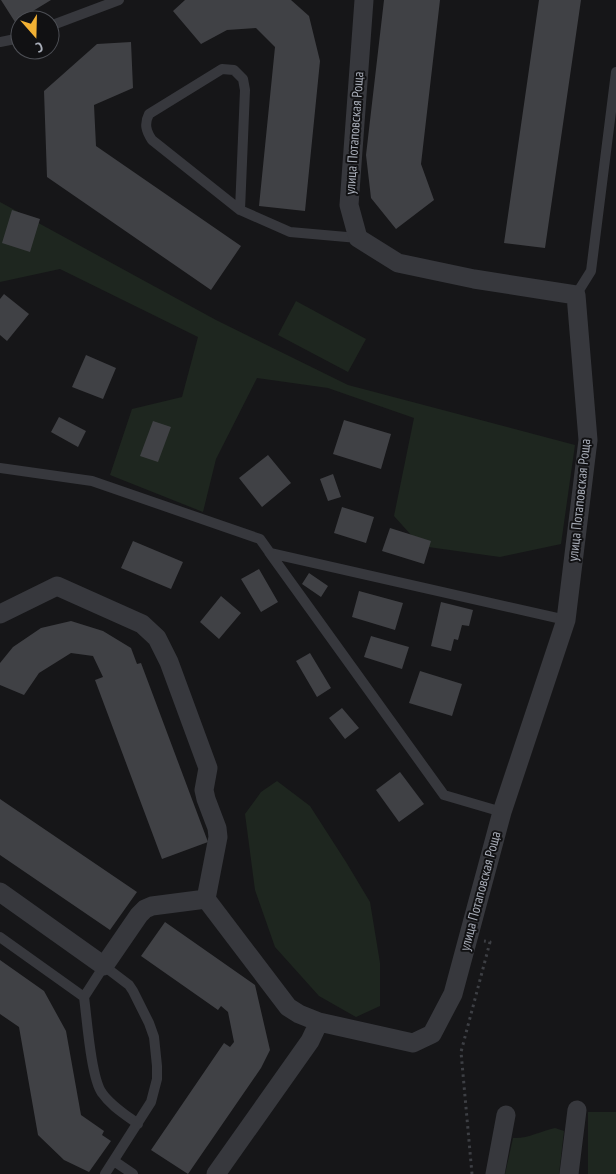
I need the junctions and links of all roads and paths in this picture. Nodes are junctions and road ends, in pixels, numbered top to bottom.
1 (119, 0) edge
2 (364, 0) edge
3 (94, 4) edge
4 (60, 21) edge
5 (616, 72) edge
6 (240, 210) junction
7 (358, 238) junction
8 (576, 295) junction
9 (0, 468) edge
10 (260, 539) junction
11 (0, 614) edge
12 (566, 620) junction
13 (502, 812) junction
14 (0, 892) edge
15 (206, 899) junction
16 (0, 937) edge
17 (468, 939) junction
18 (104, 966) junction
19 (84, 997) junction
20 (319, 1022) junction
21 (577, 1110) dead end
22 (506, 1115) dead end
23 (138, 1124) junction
24 (114, 1161) junction
25 (105, 1174) edge
26 (133, 1174) edge
27 (216, 1174) edge
28 (472, 1174) edge
29 (495, 1174) edge
30 (569, 1174) edge

1 - 3 lane
2 - 7 street, улица Потаповская Роща
3 - 4 lane
5 - 8 lane
6 - 6 lane
6 - 7 lane
7 - 8 street
8 - 12 street, улица Потаповская Роща
9 - 10 lane
10 - 12 lane
10 - 13 lane
11 - 15 street
12 - 13 street, улица Потаповская Роща
13 - 17 street, улица Потаповская Роща
14 - 18 street
15 - 18 street
15 - 20 street, улица Потаповская Роща
16 - 19 lane
17 - 20 street, улица Потаповская Роща
17 - 28 path
18 - 19 lane
18 - 23 lane
19 - 23 lane
20 - 27 street
21 - 30 street
22 - 29 street
23 - 24 lane
24 - 25 lane
24 - 26 lane

